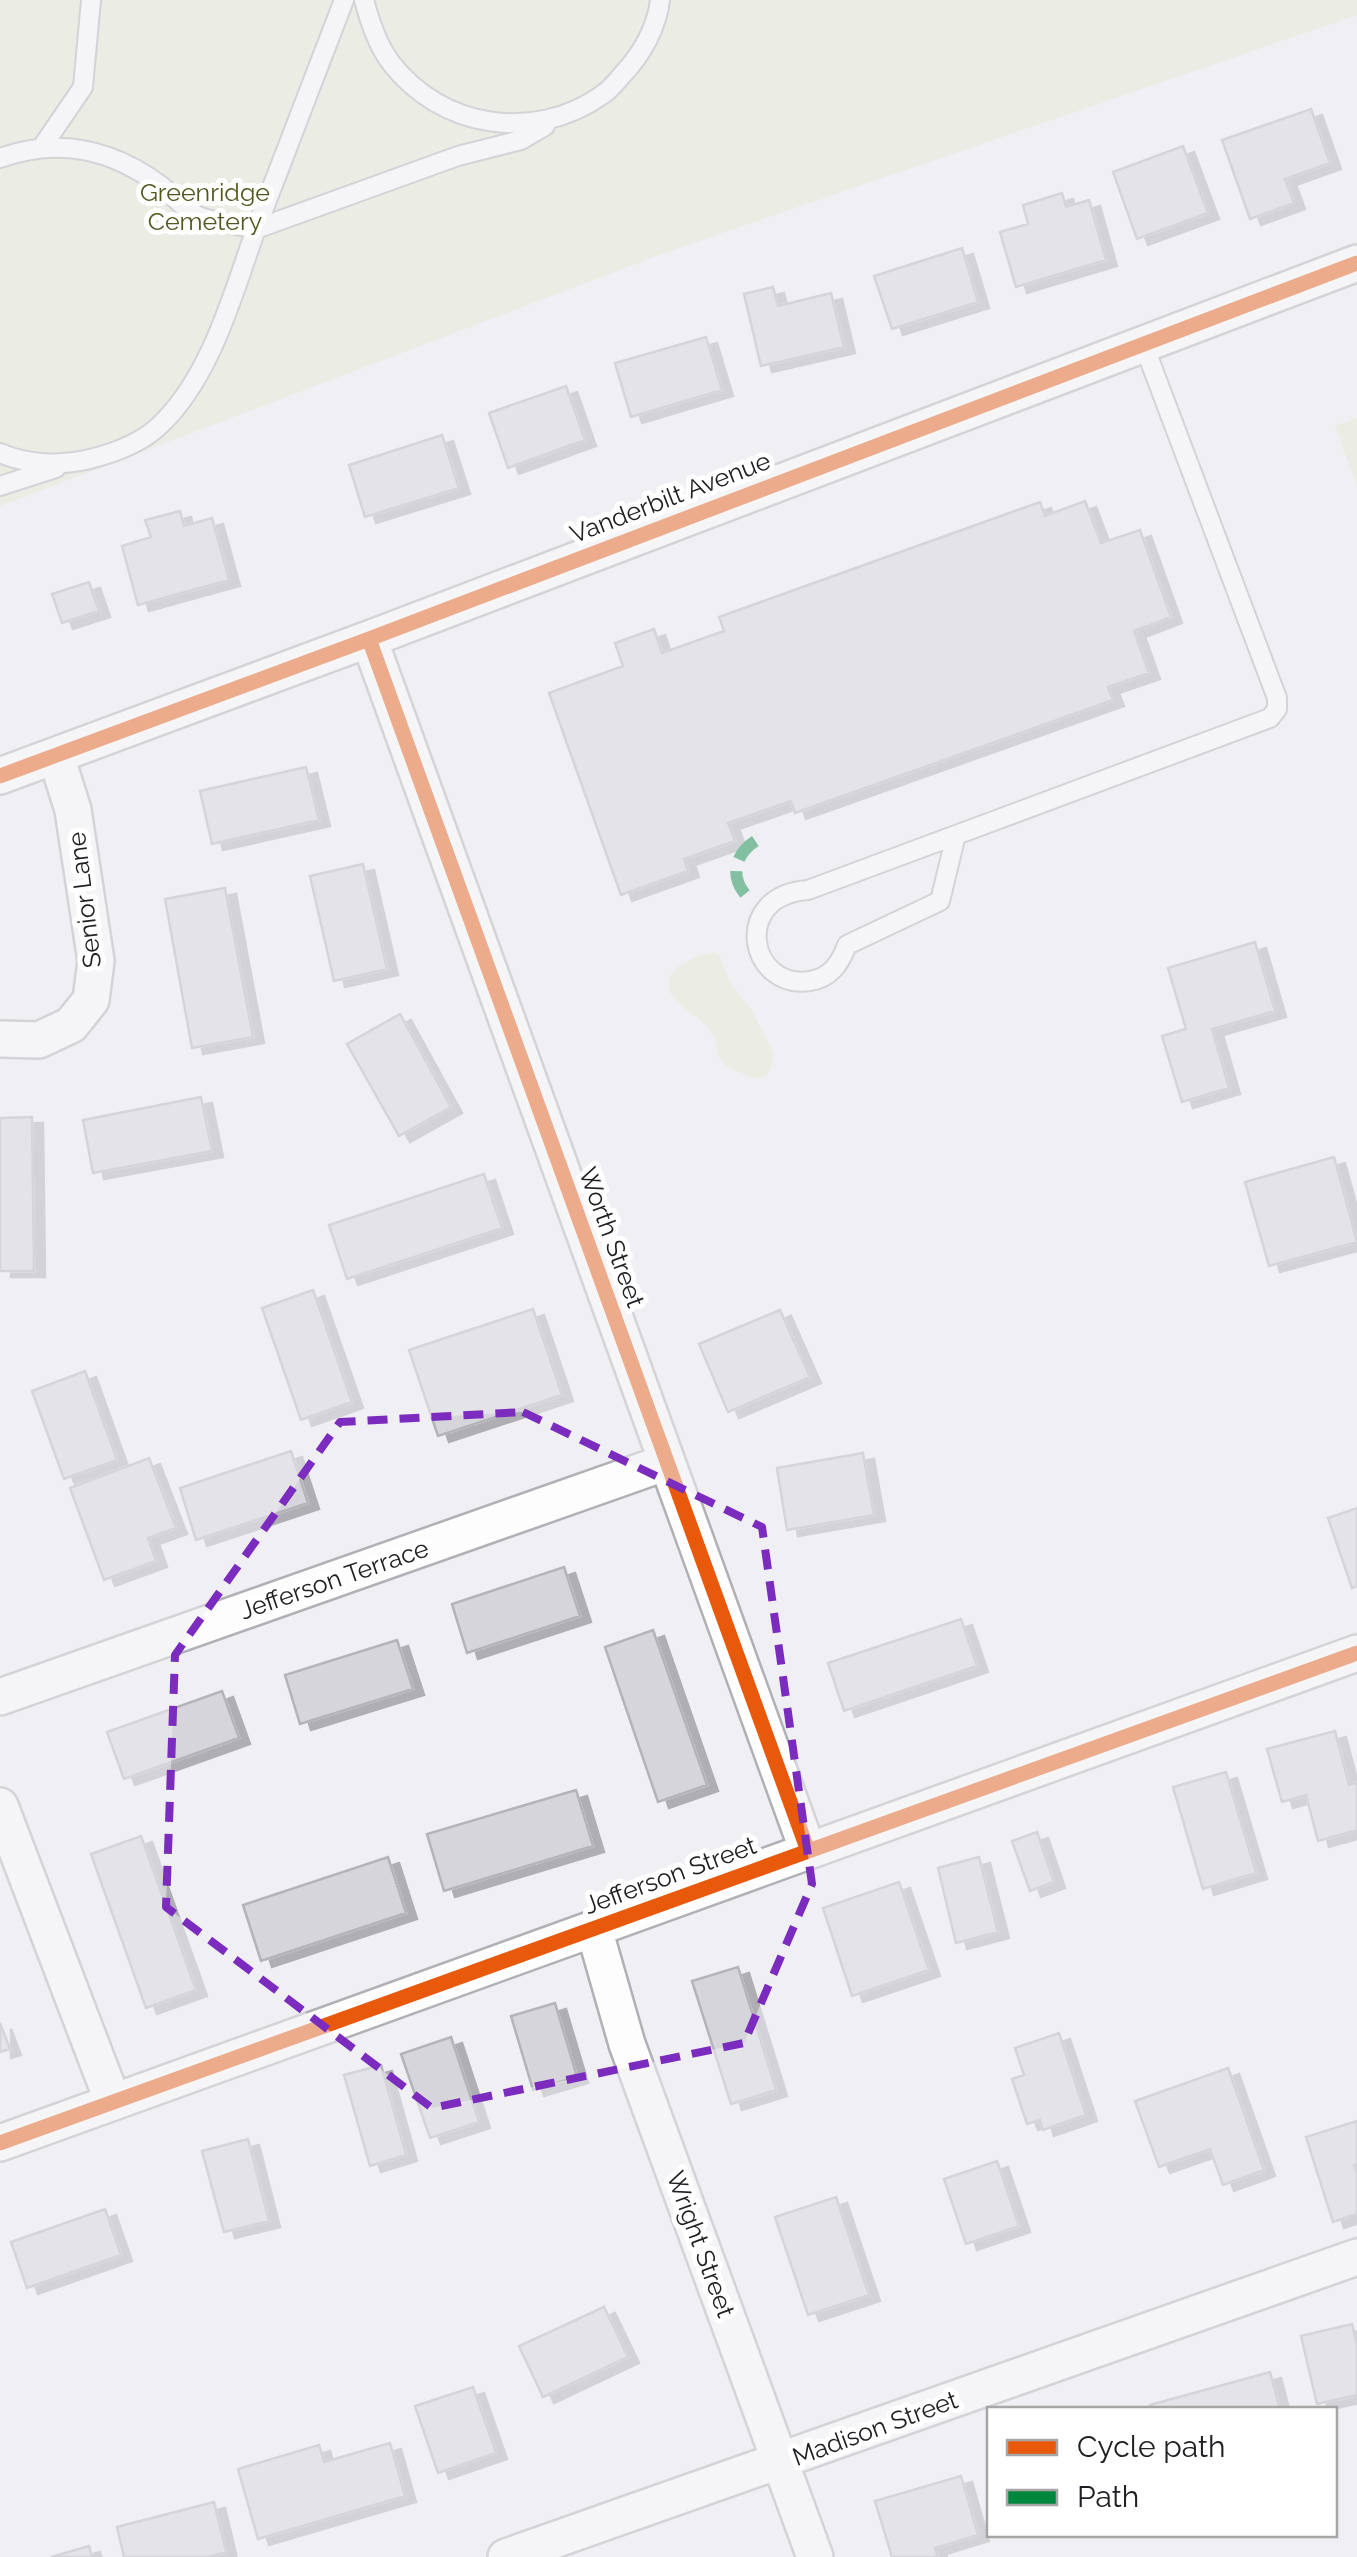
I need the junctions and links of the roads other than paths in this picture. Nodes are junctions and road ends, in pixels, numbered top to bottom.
1 (91, 0) edge
2 (344, 0) edge
3 (364, 0) edge
4 (660, 0) edge
5 (558, 118) junction
6 (42, 147) junction
7 (0, 158) edge
8 (256, 229) junction
9 (1357, 264) edge
10 (1143, 344) junction
11 (0, 453) edge
12 (71, 464) junction
13 (0, 486) edge
14 (369, 639) junction
15 (56, 756) junction
16 (0, 776) edge
17 (956, 835) junction
18 (0, 1039) edge
19 (668, 1462) junction
20 (1357, 1653) edge
21 (0, 1697) edge
22 (0, 1806) edge
23 (808, 1851) junction
24 (594, 1929) junction
25 (113, 2102) junction
26 (0, 2143) edge
27 (1357, 2257) edge
28 (781, 2462) junction
29 (506, 2557) edge
30 (815, 2557) edge

1 - 6 lane
2 - 8 lane
3 - 5 lane
4 - 5 lane
5 - 8 lane
6 - 7 lane
6 - 8 lane
8 - 12 lane
9 - 10 street, Vanderbilt Avenue
10 - 14 street, Vanderbilt Avenue
10 - 17 lane
11 - 12 lane
12 - 13 lane
14 - 15 street, Vanderbilt Avenue
14 - 19 street, Worth Street
15 - 16 street, Vanderbilt Avenue
15 - 18 street, Senior Lane
17 - 17 lane
19 - 21 street, Jefferson Terrace
19 - 23 street, Worth Street
20 - 23 street, Jefferson Street
22 - 25 street
23 - 24 street, Jefferson Street
24 - 25 street, Jefferson Street
24 - 28 street, Wright Street
25 - 26 street, Jefferson Street
27 - 28 street, Madison Street
28 - 29 street, Madison Street
28 - 30 street, Wright Street

